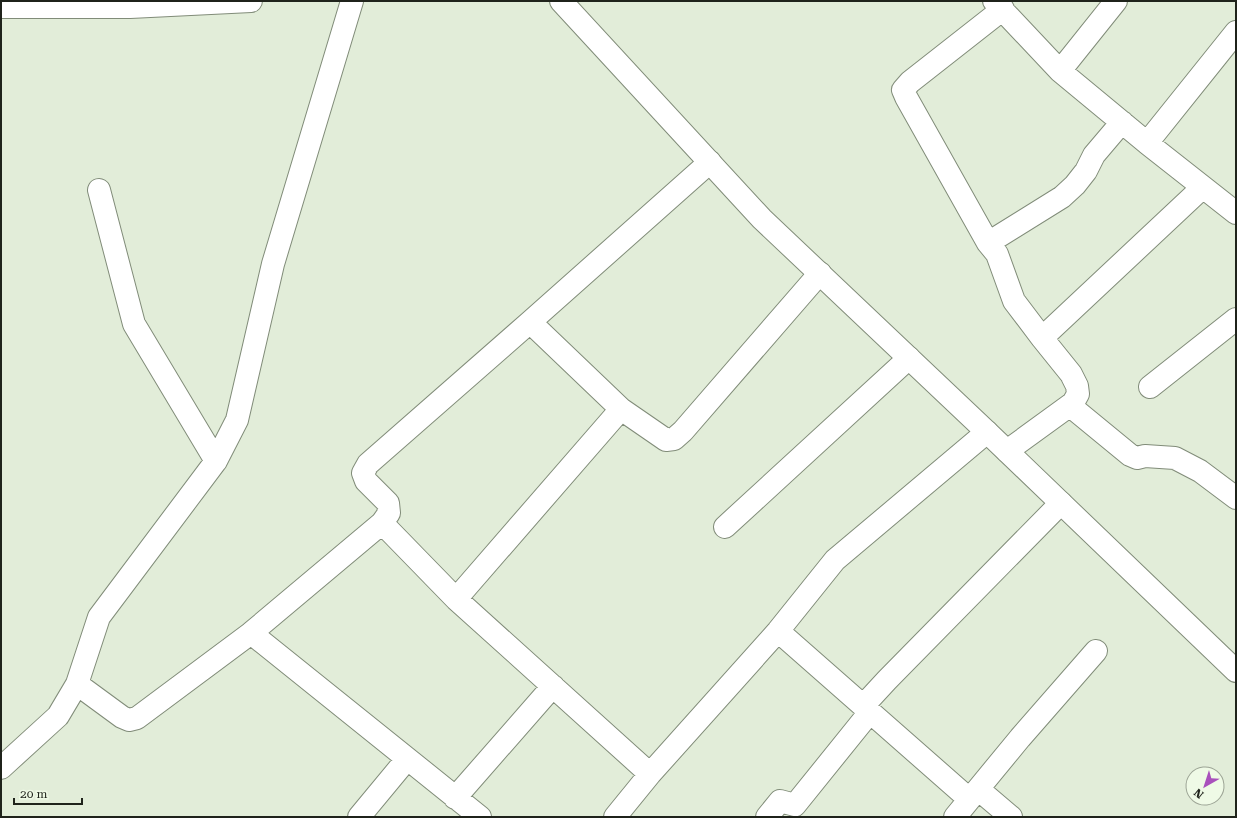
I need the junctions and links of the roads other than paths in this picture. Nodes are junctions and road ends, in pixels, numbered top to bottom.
1 (251, 1) edge
2 (352, 1) edge
3 (561, 1) edge
4 (1116, 1) edge
5 (998, 5) edge
6 (1, 7) edge
7 (1236, 32) edge
8 (1060, 71) junction
9 (1122, 122) junction
10 (1147, 143) junction
11 (710, 162) junction
12 (1203, 187) junction
13 (99, 190) dead end
14 (1236, 213) edge
15 (988, 244) junction
16 (820, 273) junction
17 (1236, 319) edge
18 (530, 322) junction
19 (1042, 338) junction
20 (909, 358) junction
21 (1150, 387) dead end
22 (1073, 403) junction
23 (621, 409) junction
24 (987, 432) junction
25 (1007, 452) junction
26 (216, 461) junction
27 (1236, 498) edge
28 (1061, 503) junction
29 (382, 523) junction
30 (725, 527) dead end
31 (456, 599) junction
32 (778, 631) junction
33 (251, 633) junction
34 (1096, 651) dead end
35 (1236, 671) edge
36 (77, 684) junction
37 (553, 686) junction
38 (867, 709) junction
39 (407, 759) junction
40 (1, 768) edge
41 (650, 774) junction
42 (974, 794) junction
43 (455, 798) junction
44 (359, 817) edge
45 (480, 817) edge
46 (615, 817) edge
47 (767, 817) edge
48 (954, 817) edge
49 (1011, 817) edge

1 - 6 street
2 - 26 street
3 - 11 street
4 - 8 street
5 - 8 street
5 - 15 street
7 - 10 street
8 - 9 street
9 - 10 street
9 - 15 street
10 - 12 street
11 - 16 street
11 - 18 street
12 - 14 street
12 - 19 street
13 - 26 street
15 - 19 street
16 - 20 street
16 - 23 street
17 - 21 street
18 - 23 street
18 - 29 street
19 - 22 street
20 - 24 street
20 - 30 street
22 - 25 street
22 - 27 street
23 - 31 street
24 - 25 street
24 - 32 street
25 - 28 street
26 - 36 street
28 - 35 street
28 - 38 street
29 - 31 street
29 - 33 street
31 - 37 street
32 - 38 street
32 - 41 street
33 - 36 street
33 - 39 street
34 - 42 street
36 - 40 street
37 - 41 street
37 - 43 street
38 - 42 street
38 - 47 street
39 - 43 street
39 - 44 street
41 - 46 street
42 - 48 street
42 - 49 street
43 - 45 street

